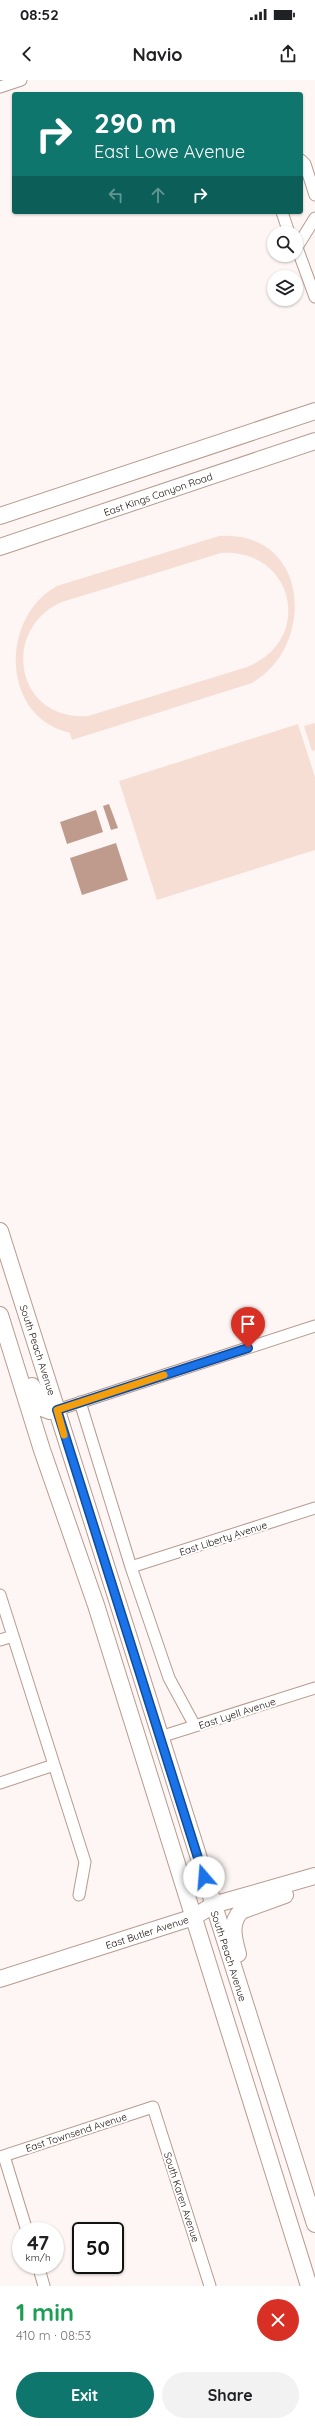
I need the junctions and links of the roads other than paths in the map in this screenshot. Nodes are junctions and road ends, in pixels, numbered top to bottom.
1 (22, 80) edge
2 (0, 87) edge
3 (303, 162) edge
4 (315, 195) edge
5 (283, 214) edge
6 (315, 218) edge
7 (287, 226) edge
8 (303, 236) edge
9 (302, 262) edge
10 (315, 297) edge
11 (315, 411) edge
12 (315, 441) edge
13 (0, 516) edge
14 (0, 547) edge
15 (0, 1231) edge
16 (3, 1249) edge
17 (0, 1315) edge
18 (315, 1326) edge
19 (8, 1338) junction
20 (80, 1402) junction
21 (57, 1410) junction
22 (315, 1508) edge
23 (131, 1567) junction
24 (0, 1595) edge
25 (13, 1636) junction
26 (0, 1640) edge
27 (315, 1688) edge
28 (195, 1726) junction
29 (160, 1737) junction
30 (54, 1765) junction
31 (0, 1783) edge
32 (315, 1877) edge
33 (79, 1894) dead end
34 (213, 1905) junction
35 (194, 1917) junction
36 (0, 1979) edge
37 (245, 2005) junction
38 (153, 2107) joint
39 (2, 2156) edge
40 (24, 2222) edge
41 (315, 2224) edge
42 (41, 2274) edge
43 (44, 2286) edge
44 (210, 2286) edge
45 (309, 2286) edge

1 - 2 street
3 - 4 street
5 - 7 street
6 - 8 street
9 - 10 street
11 - 13 main road
12 - 14 main road, East Kings Canyon Road
15 - 16 main road, South Peach Avenue
16 - 21 main road, South Peach Avenue
17 - 19 main road, South Peach Avenue
18 - 20 street
19 - 21 main road
19 - 35 main road, South Peach Avenue
20 - 21 street
20 - 23 street
21 - 29 main road, South Peach Avenue
22 - 23 street, East Liberty Avenue
23 - 28 street
24 - 25 street
25 - 26 street
25 - 30 street
27 - 28 street, East Lyell Avenue
28 - 29 street, East Lyell Avenue
29 - 34 main road, South Peach Avenue
30 - 31 street
30 - 33 street
32 - 34 main road, East Butler Avenue
32 - 37 main road
34 - 35 main road, East Butler Avenue
34 - 37 main road, South Peach Avenue
35 - 36 main road, East Butler Avenue
35 - 45 main road, South Peach Avenue
37 - 41 main road, South Peach Avenue
38 - 39 street, East Townsend Avenue
38 - 44 street, South Karen Avenue
39 - 40 street
42 - 43 street

